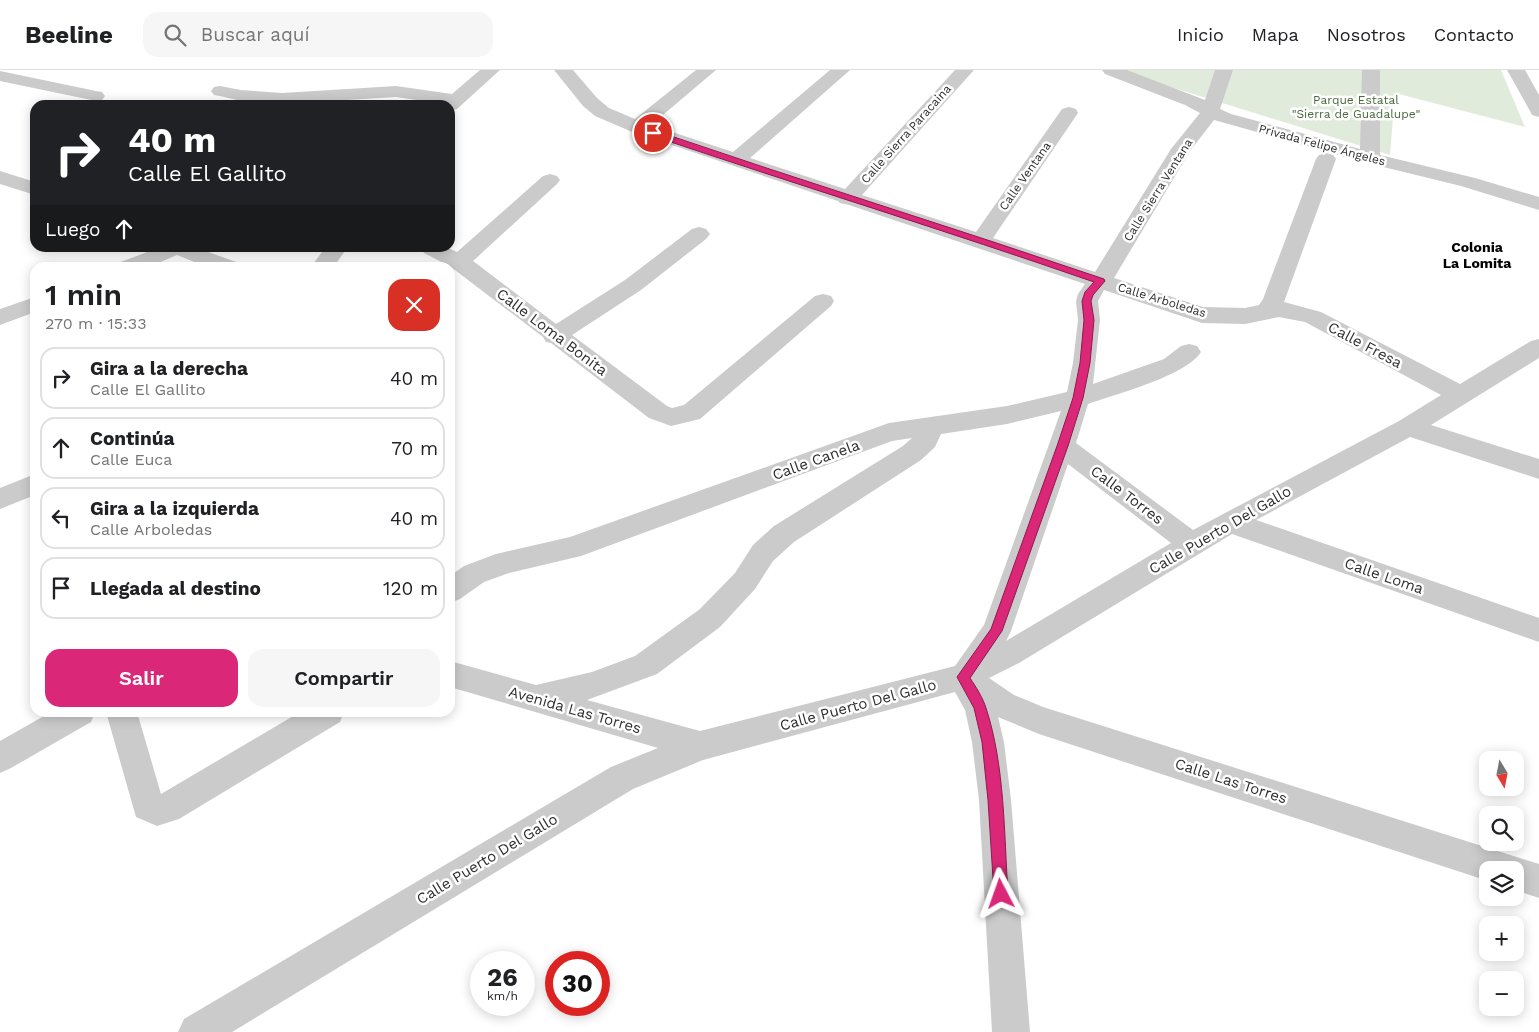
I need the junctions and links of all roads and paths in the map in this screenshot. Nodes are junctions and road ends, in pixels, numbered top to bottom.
1 (492, 70) edge
2 (562, 70) edge
3 (707, 70) edge
4 (841, 70) edge
5 (965, 70) edge
6 (1111, 70) edge
7 (1224, 70) edge
8 (1371, 70) edge
9 (1516, 70) edge
10 (0, 76) edge
11 (220, 91) dead end
12 (96, 96) dead end
13 (438, 100) edge
14 (455, 101) edge
15 (1539, 110) edge
16 (1069, 112) dead end
17 (1210, 112) junction
18 (636, 128) junction
19 (1370, 158) junction
20 (1326, 159) dead end
21 (735, 162) junction
22 (550, 180) dead end
23 (847, 199) junction
24 (1539, 204) edge
25 (699, 234) dead end
26 (981, 240) junction
27 (167, 252) edge
28 (188, 252) edge
29 (442, 252) edge
30 (141, 262) edge
31 (215, 262) edge
32 (459, 262) junction
33 (1100, 281) junction
34 (823, 301) dead end
35 (30, 306) edge
36 (1267, 310) junction
37 (0, 317) edge
38 (554, 336) junction
39 (1539, 347) edge
40 (1189, 352) dead end
41 (1459, 394) junction
42 (1078, 398) junction
43 (932, 425) junction
44 (1408, 427) junction
45 (1062, 446) junction
46 (1539, 469) edge
47 (30, 486) edge
48 (0, 500) edge
49 (0, 504) edge
50 (30, 505) edge
51 (1229, 522) junction
52 (1192, 544) junction
53 (455, 588) edge
54 (1539, 630) edge
55 (455, 675) edge
56 (964, 677) junction
57 (535, 699) junction
58 (71, 717) edge
59 (122, 717) edge
60 (321, 717) edge
61 (700, 746) junction
62 (0, 758) edge
63 (1479, 861) edge
64 (1524, 876) edge
65 (1539, 881) edge
66 (197, 1032) edge
67 (1010, 1032) edge

1 - 14 street
2 - 18 street, Calle Arboledas
3 - 18 street
4 - 21 street
5 - 23 street, Calle Sierra Paracaina
6 - 17 street, Privada Felipe Ángeles
7 - 17 street, Calle Sierra Ventana
8 - 19 street
9 - 15 street
10 - 12 street
11 - 13 street
16 - 26 street, Calle Ventana
17 - 19 street, Privada Felipe Ángeles
17 - 33 street, Calle Sierra Ventana
18 - 21 street, Calle Arboledas
19 - 24 street, Privada Felipe Ángeles
20 - 36 street
21 - 23 street, Calle Arboledas
22 - 32 street
23 - 26 street, Calle Arboledas
25 - 38 street
26 - 33 street, Calle Arboledas
27 - 30 street
28 - 31 street
29 - 32 street, Calle Loma Bonita
32 - 38 street, Calle Loma Bonita
33 - 36 street, Calle Arboledas
33 - 42 street, Calle Sierra Ventana
34 - 38 street, Calle Loma Bonita
35 - 37 street
36 - 41 street, Calle Fresa
39 - 41 street, Calle Puerto Del Gallo
40 - 42 street, Calle Canela
41 - 44 street, Calle Puerto Del Gallo
42 - 43 street, Calle Canela
42 - 45 street, Calle Sierra Ventana
43 - 53 street, Calle Canela
43 - 57 street
44 - 46 street
44 - 51 street, Calle Puerto Del Gallo
45 - 52 street, Calle Torres
45 - 56 street, Calle Sierra Ventana
47 - 48 street
49 - 50 street
51 - 52 street, Calle Puerto Del Gallo
51 - 54 street, Calle Loma
52 - 56 street, Calle Puerto Del Gallo
55 - 57 street, Avenida Las Torres
56 - 61 street, Calle Puerto Del Gallo
56 - 63 street, Calle Las Torres
56 - 67 street
57 - 61 street, Avenida Las Torres
58 - 62 street
59 - 60 street
61 - 66 street, Calle Puerto Del Gallo
64 - 65 street

